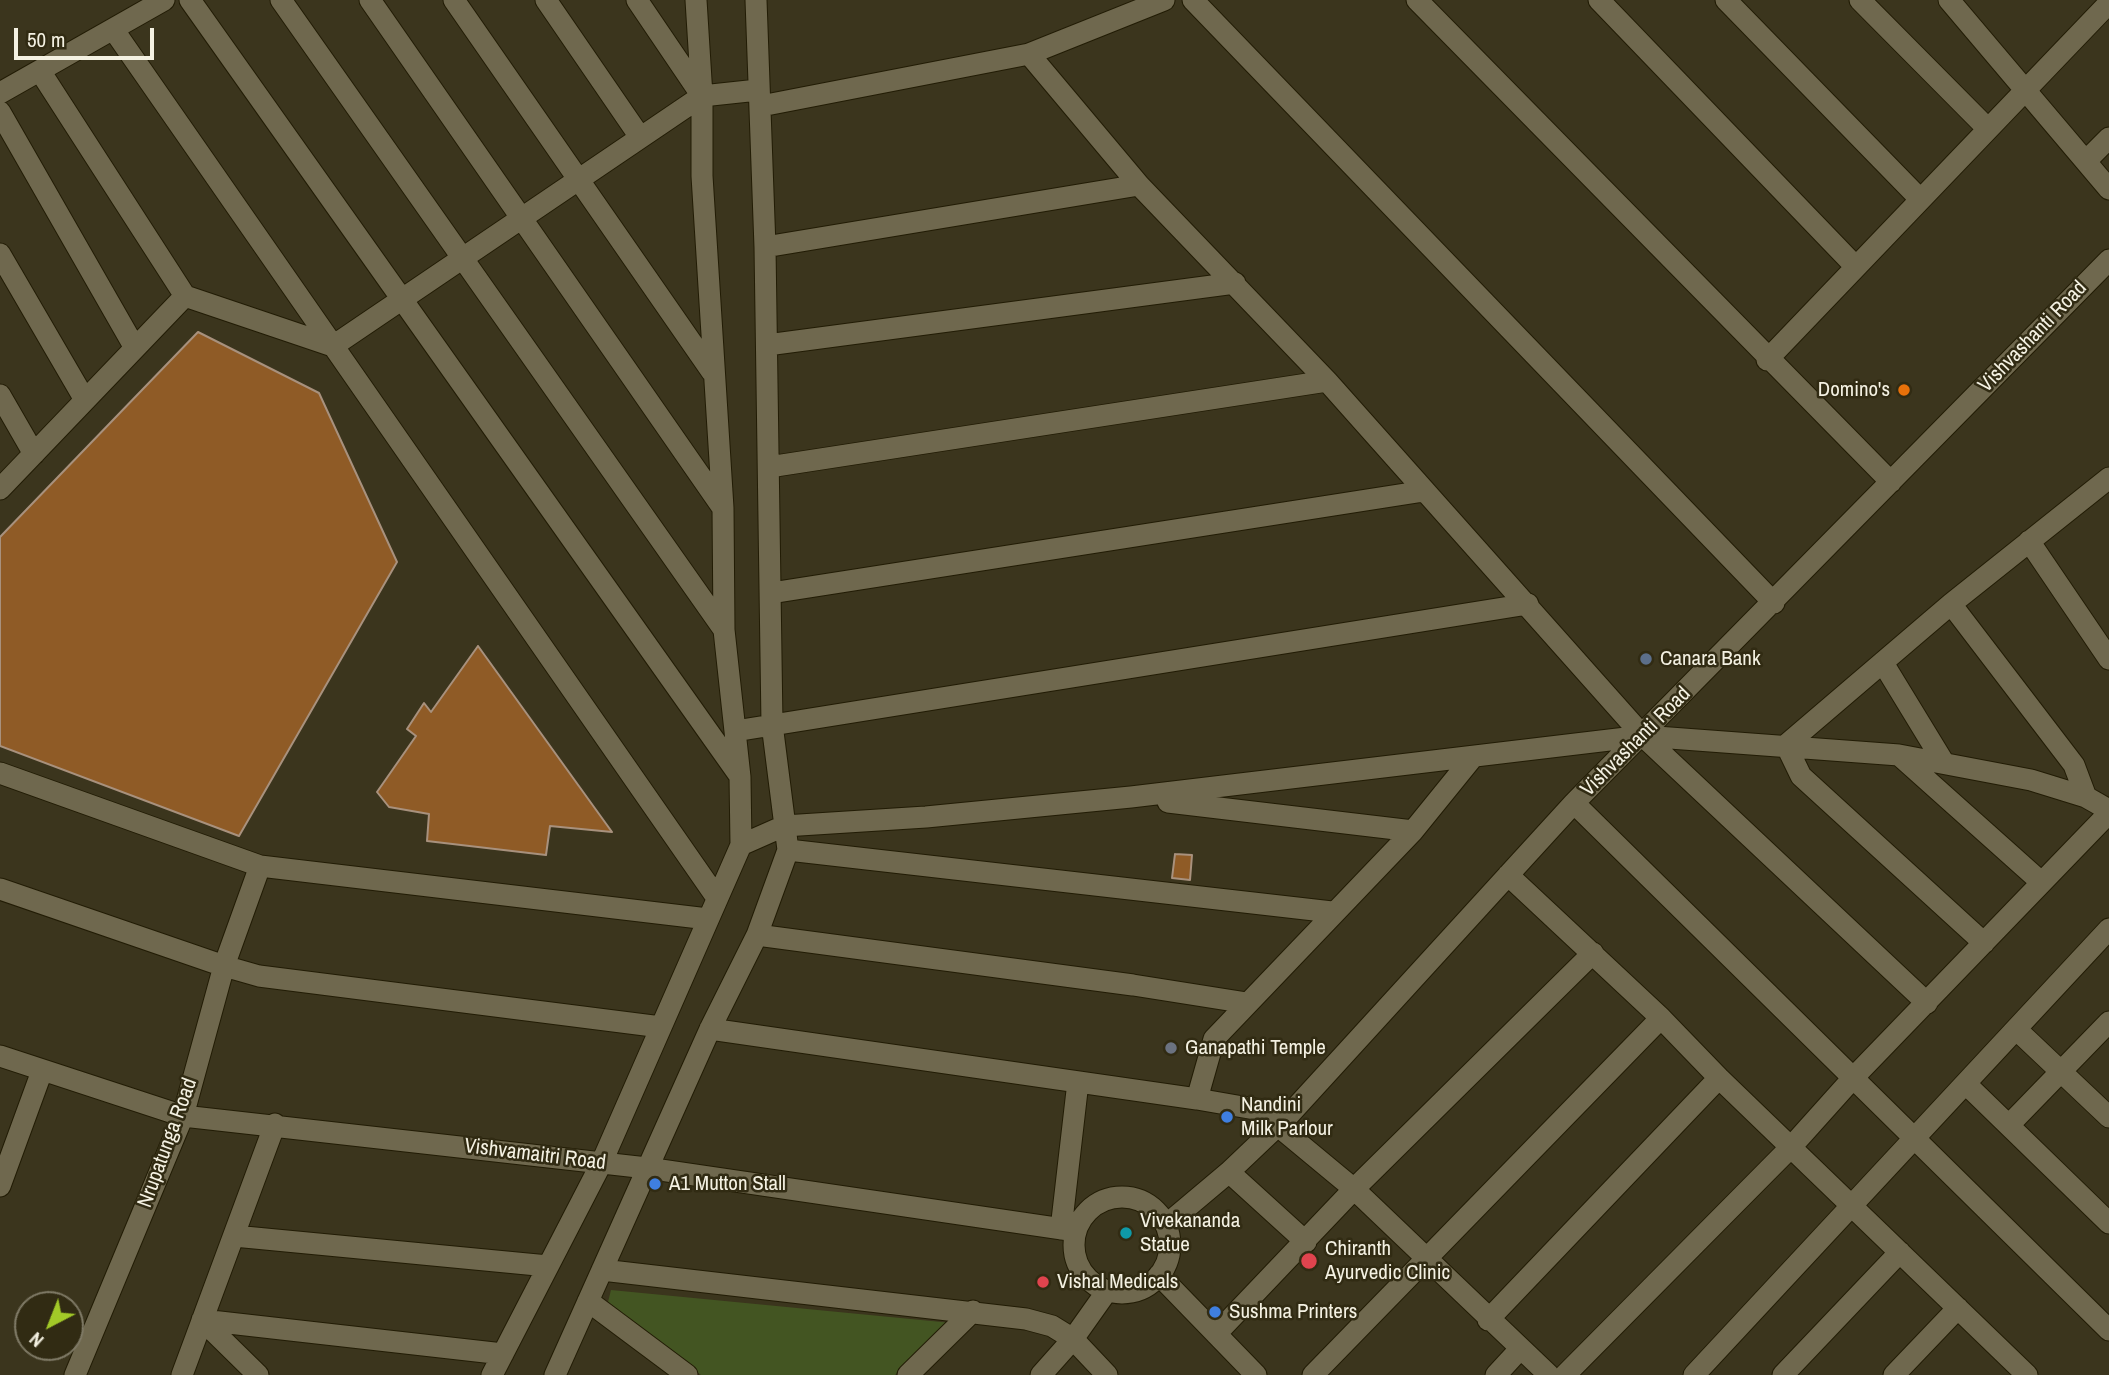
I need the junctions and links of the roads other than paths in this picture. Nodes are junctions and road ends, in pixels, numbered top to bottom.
1 (164, 0) edge
2 (190, 0) edge
3 (281, 0) edge
4 (370, 0) edge
5 (454, 0) edge
6 (546, 0) edge
7 (636, 0) edge
8 (696, 0) edge
9 (756, 0) edge
10 (1164, 0) edge
11 (1193, 0) edge
12 (1416, 0) edge
13 (1599, 0) edge
14 (1726, 0) edge
15 (1860, 0) edge
16 (1949, 0) edge
17 (2109, 3) edge
18 (113, 29) junction
19 (1029, 54) junction
20 (40, 71) junction
21 (2025, 88) junction
22 (0, 93) edge
23 (702, 96) junction
24 (760, 98) junction
25 (0, 112) edge
26 (1987, 128) junction
27 (640, 137) junction
28 (2109, 138) edge
29 (2087, 160) junction
30 (579, 179) junction
31 (1139, 185) junction
32 (2109, 189) edge
33 (1920, 199) junction
34 (521, 218) junction
35 (765, 247) junction
36 (0, 254) edge
37 (463, 258) junction
38 (2109, 260) edge
39 (1856, 266) junction
40 (1235, 283) junction
41 (185, 296) junction
42 (401, 300) junction
43 (767, 345) junction
44 (333, 346) junction
45 (135, 348) junction
46 (1767, 360) junction
47 (713, 374) junction
48 (1327, 381) junction
49 (0, 395) edge
50 (85, 400) junction
51 (34, 454) junction
52 (769, 467) junction
53 (1891, 482) junction
54 (0, 489) edge
55 (2105, 490) edge
56 (1424, 491) junction
57 (723, 508) junction
58 (2029, 541) junction
59 (771, 593) junction
60 (1774, 603) junction
61 (1528, 604) junction
62 (1951, 604) junction
63 (724, 630) junction
64 (2109, 659) edge
65 (1883, 663) junction
66 (772, 724) junction
67 (735, 731) junction
68 (1643, 736) junction
69 (1786, 745) junction
70 (1899, 755) junction
71 (1473, 757) junction
72 (1944, 764) junction
73 (0, 773) edge
74 (740, 777) junction
75 (1131, 797) junction
76 (2086, 797) junction
77 (1574, 803) junction
78 (2109, 811) edge
79 (784, 826) junction
80 (1413, 831) junction
81 (741, 845) junction
82 (788, 850) junction
83 (260, 866) junction
84 (1507, 875) junction
85 (2041, 882) junction
86 (0, 889) edge
87 (717, 898) junction
88 (1332, 912) junction
89 (708, 919) junction
90 (2109, 929) edge
91 (757, 935) junction
92 (1984, 943) junction
93 (1593, 953) junction
94 (224, 966) junction
95 (1247, 1003) junction
96 (1927, 1003) junction
97 (1661, 1017) junction
98 (2109, 1022) edge
99 (661, 1027) junction
100 (710, 1029) junction
101 (2017, 1030) junction
102 (0, 1056) edge
103 (2061, 1071) junction
104 (42, 1072) junction
105 (1853, 1078) junction
106 (1719, 1079) junction
107 (1078, 1082) junction
108 (1966, 1084) junction
109 (1197, 1099) junction
110 (183, 1116) junction
111 (2109, 1117) edge
112 (1283, 1121) junction
113 (275, 1124) junction
114 (2009, 1125) junction
115 (1914, 1139) junction
116 (1792, 1146) junction
117 (601, 1164) junction
118 (647, 1168) junction
119 (1229, 1172) junction
120 (0, 1186) edge
121 (1354, 1189) junction
122 (1851, 1206) junction
123 (2109, 1223) edge
124 (1166, 1225) junction
125 (1068, 1230) junction
126 (234, 1236) junction
127 (1306, 1242) junction
128 (1900, 1252) junction
129 (1427, 1259) junction
130 (548, 1266) junction
131 (602, 1270) junction
132 (1159, 1275) junction
133 (1107, 1291) junction
134 (588, 1301) junction
135 (1958, 1308) junction
136 (973, 1311) junction
137 (202, 1320) junction
138 (1488, 1320) junction
139 (2109, 1330) edge
140 (1216, 1334) junction
141 (1073, 1339) junction
142 (1520, 1349) junction
143 (503, 1354) junction
144 (2014, 1371) edge
145 (75, 1375) edge
146 (182, 1375) edge
147 (258, 1375) edge
148 (492, 1375) edge
149 (555, 1375) edge
150 (687, 1375) edge
151 (908, 1375) edge
152 (1041, 1375) edge
153 (1107, 1375) edge
154 (1256, 1375) edge
155 (1313, 1375) edge
156 (1496, 1375) edge
157 (1549, 1375) edge
158 (1565, 1375) edge
159 (1694, 1375) edge
160 (1783, 1375) edge
161 (1894, 1375) edge

1 - 18 street
2 - 42 street
3 - 37 street
4 - 34 street
5 - 30 street
6 - 27 street
7 - 23 street
8 - 23 street
9 - 24 street
10 - 19 street
11 - 60 street
12 - 46 street
13 - 39 street
14 - 33 street
15 - 26 street
16 - 21 street
17 - 21 street
18 - 20 street
18 - 44 street
19 - 24 street
19 - 31 street
20 - 22 street
20 - 41 street
21 - 26 street
21 - 29 street
23 - 24 street
23 - 27 street
23 - 47 street
24 - 35 street
25 - 45 street
26 - 33 street
27 - 30 street
28 - 29 street
29 - 32 street
30 - 34 street
30 - 47 street
31 - 35 street
31 - 40 street
33 - 39 street
34 - 37 street
34 - 57 street
35 - 43 street
36 - 50 street
37 - 42 street
37 - 63 street
38 - 53 street, Vishvashanti Road
39 - 46 street
40 - 43 street
40 - 48 street
41 - 44 street
41 - 45 street
42 - 44 street
42 - 74 street
43 - 52 street
44 - 87 street
45 - 50 street
46 - 53 street
47 - 57 street
48 - 52 street
48 - 56 street
49 - 51 street
50 - 51 street
51 - 54 street
52 - 59 street
53 - 60 street, Vishvashanti Road
55 - 58 street
56 - 59 street
56 - 61 street
57 - 63 street
58 - 62 street
58 - 64 street
59 - 66 street
60 - 68 street, Vishvashanti Road
61 - 66 street
61 - 68 street
62 - 65 street
62 - 76 street
63 - 67 street
65 - 69 street
65 - 72 street
66 - 67 street
66 - 79 street
67 - 74 street
68 - 69 street
68 - 71 street
68 - 77 street, Vishvashanti Road
68 - 96 street
69 - 70 street
69 - 92 street
70 - 72 street
70 - 85 street
71 - 75 street
71 - 80 street
72 - 76 street
73 - 83 street
74 - 81 street
75 - 79 street
75 - 80 street
76 - 78 street
77 - 84 street, Vishvashanti Road
77 - 105 street
78 - 85 street
79 - 81 street
79 - 82 street
80 - 88 street
81 - 87 street
82 - 88 street
82 - 91 street
83 - 89 street
83 - 94 street, Nrupatunga Road
84 - 93 street
84 - 112 street, Vishvashanti Road
85 - 92 street
86 - 94 street
87 - 89 street
88 - 95 street
89 - 99 street
90 - 101 street
91 - 95 street
91 - 100 street
92 - 96 street
93 - 97 street
93 - 121 street
94 - 99 street
94 - 110 street, Nrupatunga Road
95 - 109 street
96 - 105 street
97 - 106 street
97 - 129 street
98 - 103 street
99 - 117 street
100 - 107 street
100 - 118 street
101 - 103 street
101 - 108 street
102 - 104 street, Vishvamaitri Road
103 - 111 street
103 - 114 street
104 - 110 street, Vishvamaitri Road
104 - 120 street
105 - 115 street
105 - 116 street
106 - 116 street
106 - 138 street
107 - 109 street
107 - 125 street
108 - 114 street
108 - 115 street
109 - 112 street
110 - 113 street, Vishvamaitri Road
110 - 145 street, Nrupatunga Road
112 - 119 street, Vishvashanti Road
112 - 121 street
113 - 117 street, Vishvamaitri Road
113 - 126 street
114 - 123 street
115 - 122 street
115 - 139 street
116 - 122 street
116 - 158 street
117 - 118 street, Vishvamaitri Road
117 - 130 street
118 - 125 street, Vishvamaitri Road
118 - 131 street
119 - 124 street, Vishvashanti Road
119 - 127 street
121 - 127 street
121 - 129 street
122 - 128 street
122 - 159 street
124 - 125 street
124 - 132 street
125 - 133 street
126 - 130 street
126 - 137 street
127 - 140 street
128 - 135 street
128 - 160 street
129 - 138 street
129 - 155 street
130 - 143 street
131 - 134 street
131 - 136 street
132 - 133 street
132 - 140 street
133 - 141 street
134 - 149 street
134 - 150 street
135 - 144 street
135 - 161 street
136 - 141 street
136 - 151 street
137 - 143 street
137 - 146 street
137 - 147 street
138 - 142 street
140 - 154 street
141 - 152 street
141 - 153 street
142 - 156 street
142 - 157 street
143 - 148 street

